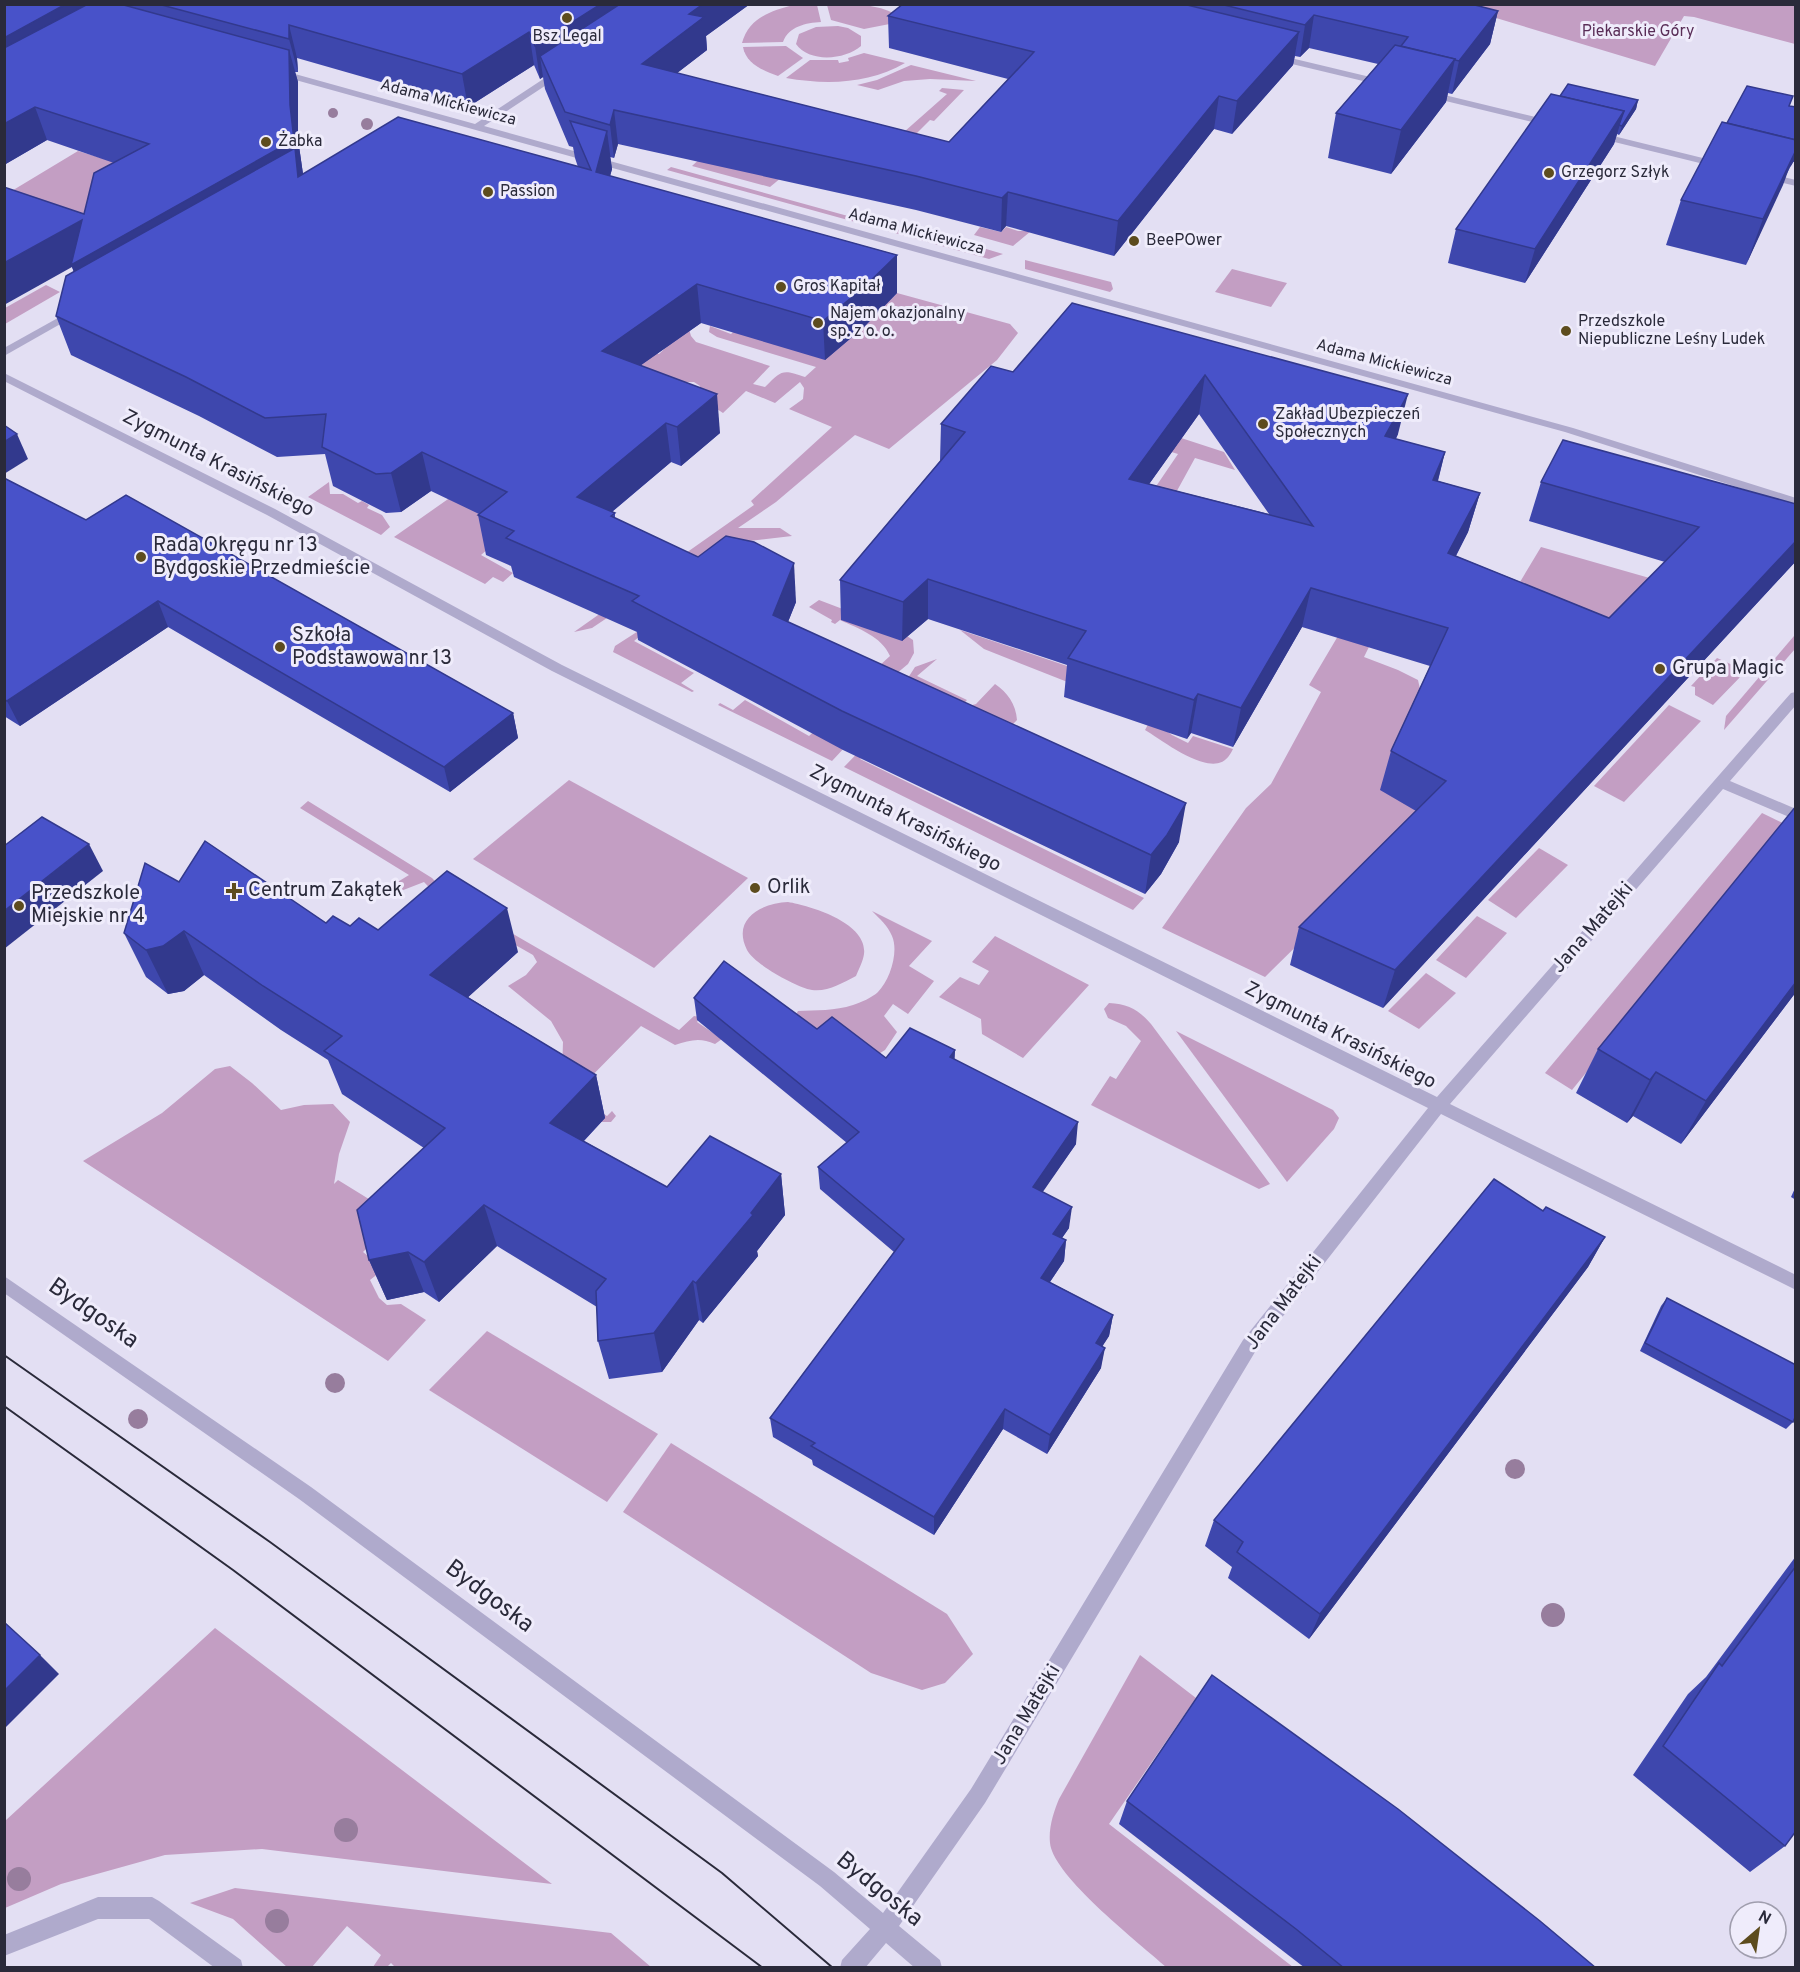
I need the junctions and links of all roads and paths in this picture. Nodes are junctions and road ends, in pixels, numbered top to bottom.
1 (1266, 55) edge
2 (261, 67) edge
3 (565, 70) edge
4 (1399, 87) edge
5 (1421, 92) edge
6 (478, 126) junction
7 (1568, 128) edge
8 (1591, 134) edge
9 (1728, 166) edge
10 (1750, 172) edge
11 (1796, 183) edge
12 (87, 305) edge
13 (4, 353) edge
14 (4, 376) edge
15 (1796, 502) edge
16 (1796, 696) edge
17 (1720, 782) junction
18 (1796, 816) edge
19 (1438, 1107) junction
20 (1796, 1282) edge
21 (4, 1283) edge
22 (886, 1927) junction
23 (4, 1946) edge
24 (233, 1968) edge
25 (850, 1968) edge
26 (932, 1968) edge

1 - 4 street
2 - 6 street, Adama Mickiewicza
3 - 6 street
5 - 7 street
6 - 15 street, Adama Mickiewicza
8 - 9 street
10 - 11 street
12 - 13 street
14 - 19 street, Zygmunta Krasińskiego
16 - 17 street, Jana Matejki
17 - 18 street
17 - 19 street, Jana Matejki
19 - 20 street, Zygmunta Krasińskiego
19 - 22 street, Jana Matejki
21 - 22 street, Bydgoska
22 - 25 street, Jana Matejki
22 - 26 street, Bydgoska
23 - 24 street

